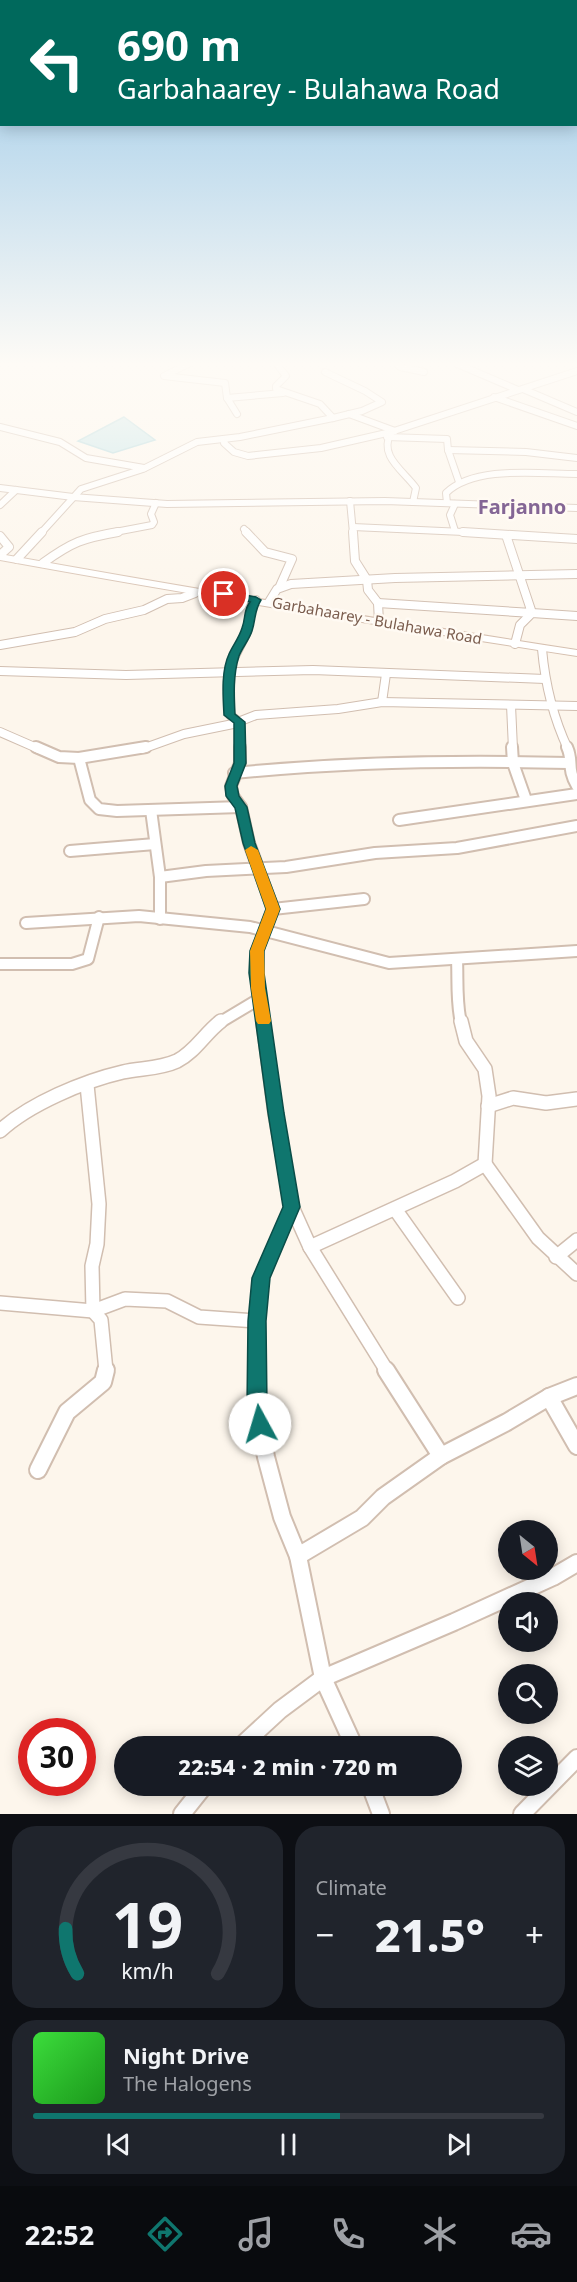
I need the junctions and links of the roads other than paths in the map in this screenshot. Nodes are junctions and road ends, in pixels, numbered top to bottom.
1 (69, 448) edge
2 (182, 448) edge
3 (229, 448) edge
4 (323, 448) edge
5 (386, 448) edge
6 (448, 450) joint
7 (577, 458) edge
8 (144, 468) junction
9 (577, 474) edge
10 (459, 482) junction
11 (0, 488) edge
12 (16, 490) junction
13 (73, 497) junction
14 (350, 501) junction
15 (413, 502) junction
16 (156, 503) junction
17 (451, 503) junction
18 (0, 506) edge
19 (577, 508) edge
20 (353, 527) junction
21 (244, 529) dead end
22 (455, 531) junction
23 (506, 535) junction
24 (0, 536) edge
25 (577, 539) edge
26 (0, 556) edge
27 (17, 559) junction
28 (44, 564) junction
29 (520, 574) junction
30 (577, 574) edge
31 (367, 580) junction
32 (280, 586) junction
33 (195, 593) junction
34 (256, 600) junction
35 (269, 602) junction
36 (378, 603) junction
37 (532, 613) junction
38 (577, 616) edge
39 (379, 622) junction
40 (515, 644) junction
41 (0, 645) edge
42 (542, 648) junction
43 (577, 653) edge
44 (0, 671) edge
45 (231, 672) junction
46 (386, 674) junction
47 (545, 679) junction
48 (382, 702) junction
49 (511, 705) junction
50 (553, 705) junction
51 (577, 706) edge
52 (239, 722) junction
53 (0, 732) edge
54 (79, 758) junction
55 (513, 762) junction
56 (569, 762) junction
57 (234, 773) junction
58 (577, 786) edge
59 (577, 794) edge
60 (526, 800) junction
61 (241, 807) junction
62 (151, 810) junction
63 (399, 820) dead end
64 (577, 826) edge
65 (155, 844) junction
66 (70, 851) dead end
67 (260, 869) junction
68 (159, 877) junction
69 (364, 899) dead end
70 (273, 909) junction
71 (99, 917) junction
72 (160, 919) junction
73 (26, 923) dead end
74 (266, 930) junction
75 (577, 951) edge
76 (457, 959) junction
77 (0, 964) edge
78 (259, 999) junction
79 (87, 1085) junction
80 (577, 1099) edge
81 (488, 1106) junction
82 (0, 1131) edge
83 (485, 1164) junction
84 (292, 1207) junction
85 (395, 1209) junction
86 (577, 1240) edge
87 (310, 1247) junction
88 (556, 1257) junction
89 (577, 1274) edge
90 (458, 1298) dead end
91 (0, 1303) edge
92 (93, 1311) junction
93 (257, 1321) junction
94 (577, 1386) edge
95 (549, 1397) junction
96 (577, 1446) edge
97 (441, 1456) junction
98 (38, 1470) dead end
99 (298, 1556) junction
100 (577, 1563) edge
101 (322, 1678) junction
102 (252, 1736) edge
103 (349, 1736) edge
104 (577, 1758) edge
105 (197, 1796) edge
106 (374, 1796) edge
107 (183, 1814) edge
108 (381, 1814) edge
109 (522, 1814) edge

1 - 8 street
2 - 8 street
3 - 4 street
5 - 15 street
6 - 7 street
6 - 10 street
8 - 13 street
9 - 10 street
10 - 17 street
11 - 12 street
12 - 13 street
12 - 18 street
13 - 16 street
13 - 27 street
14 - 15 street
14 - 16 street
14 - 20 street
15 - 17 street
16 - 28 street
17 - 19 street
17 - 22 street
20 - 22 street
20 - 31 street
21 - 32 street
22 - 23 street
23 - 25 street
23 - 29 street
24 - 26 street
26 - 27 main road, Garbahaarey - Bulahawa Road
27 - 28 main road, Garbahaarey - Bulahawa Road
28 - 33 main road, Garbahaarey - Bulahawa Road
29 - 30 street
29 - 31 street
29 - 37 street
31 - 32 street
31 - 36 street
32 - 35 street
33 - 34 main road, Garbahaarey - Bulahawa Road
33 - 41 street
34 - 35 main road, Garbahaarey - Bulahawa Road
34 - 45 street
35 - 39 main road, Garbahaarey - Bulahawa Road
36 - 37 street
36 - 39 street
37 - 38 street
37 - 40 street
39 - 40 main road, Garbahaarey - Bulahawa Road
40 - 42 main road, Garbahaarey - Bulahawa Road
42 - 43 main road, Garbahaarey - Bulahawa Road
42 - 47 street
44 - 45 street
45 - 46 street
45 - 52 street
46 - 47 street
46 - 48 street
47 - 50 street
48 - 49 street
48 - 52 street
49 - 50 street
49 - 55 street
50 - 51 street
50 - 56 street
52 - 54 street
52 - 57 street
53 - 54 street
54 - 62 street
55 - 56 street
55 - 57 street
55 - 60 street
56 - 58 street
57 - 61 street
59 - 60 street
60 - 63 street
61 - 62 street
61 - 67 street
62 - 65 street
64 - 67 street
65 - 66 street
65 - 68 street
67 - 68 street
67 - 70 street
68 - 72 street
69 - 70 street
70 - 74 street
71 - 72 street
71 - 73 street
71 - 77 street
72 - 74 street
74 - 76 street
74 - 78 street
75 - 76 street
76 - 81 street
78 - 79 street
78 - 84 street
79 - 82 street
79 - 92 street
80 - 81 street
81 - 83 street
83 - 85 street
83 - 88 street
84 - 87 street
84 - 93 street
85 - 87 street
85 - 90 street
86 - 88 street
87 - 97 street
88 - 89 street
91 - 92 street
92 - 93 street
92 - 98 street
93 - 99 street
94 - 95 street
95 - 96 street
95 - 97 street
97 - 99 street
99 - 101 street
100 - 101 street
101 - 102 street
101 - 103 street
104 - 109 street
105 - 107 street
106 - 108 street

